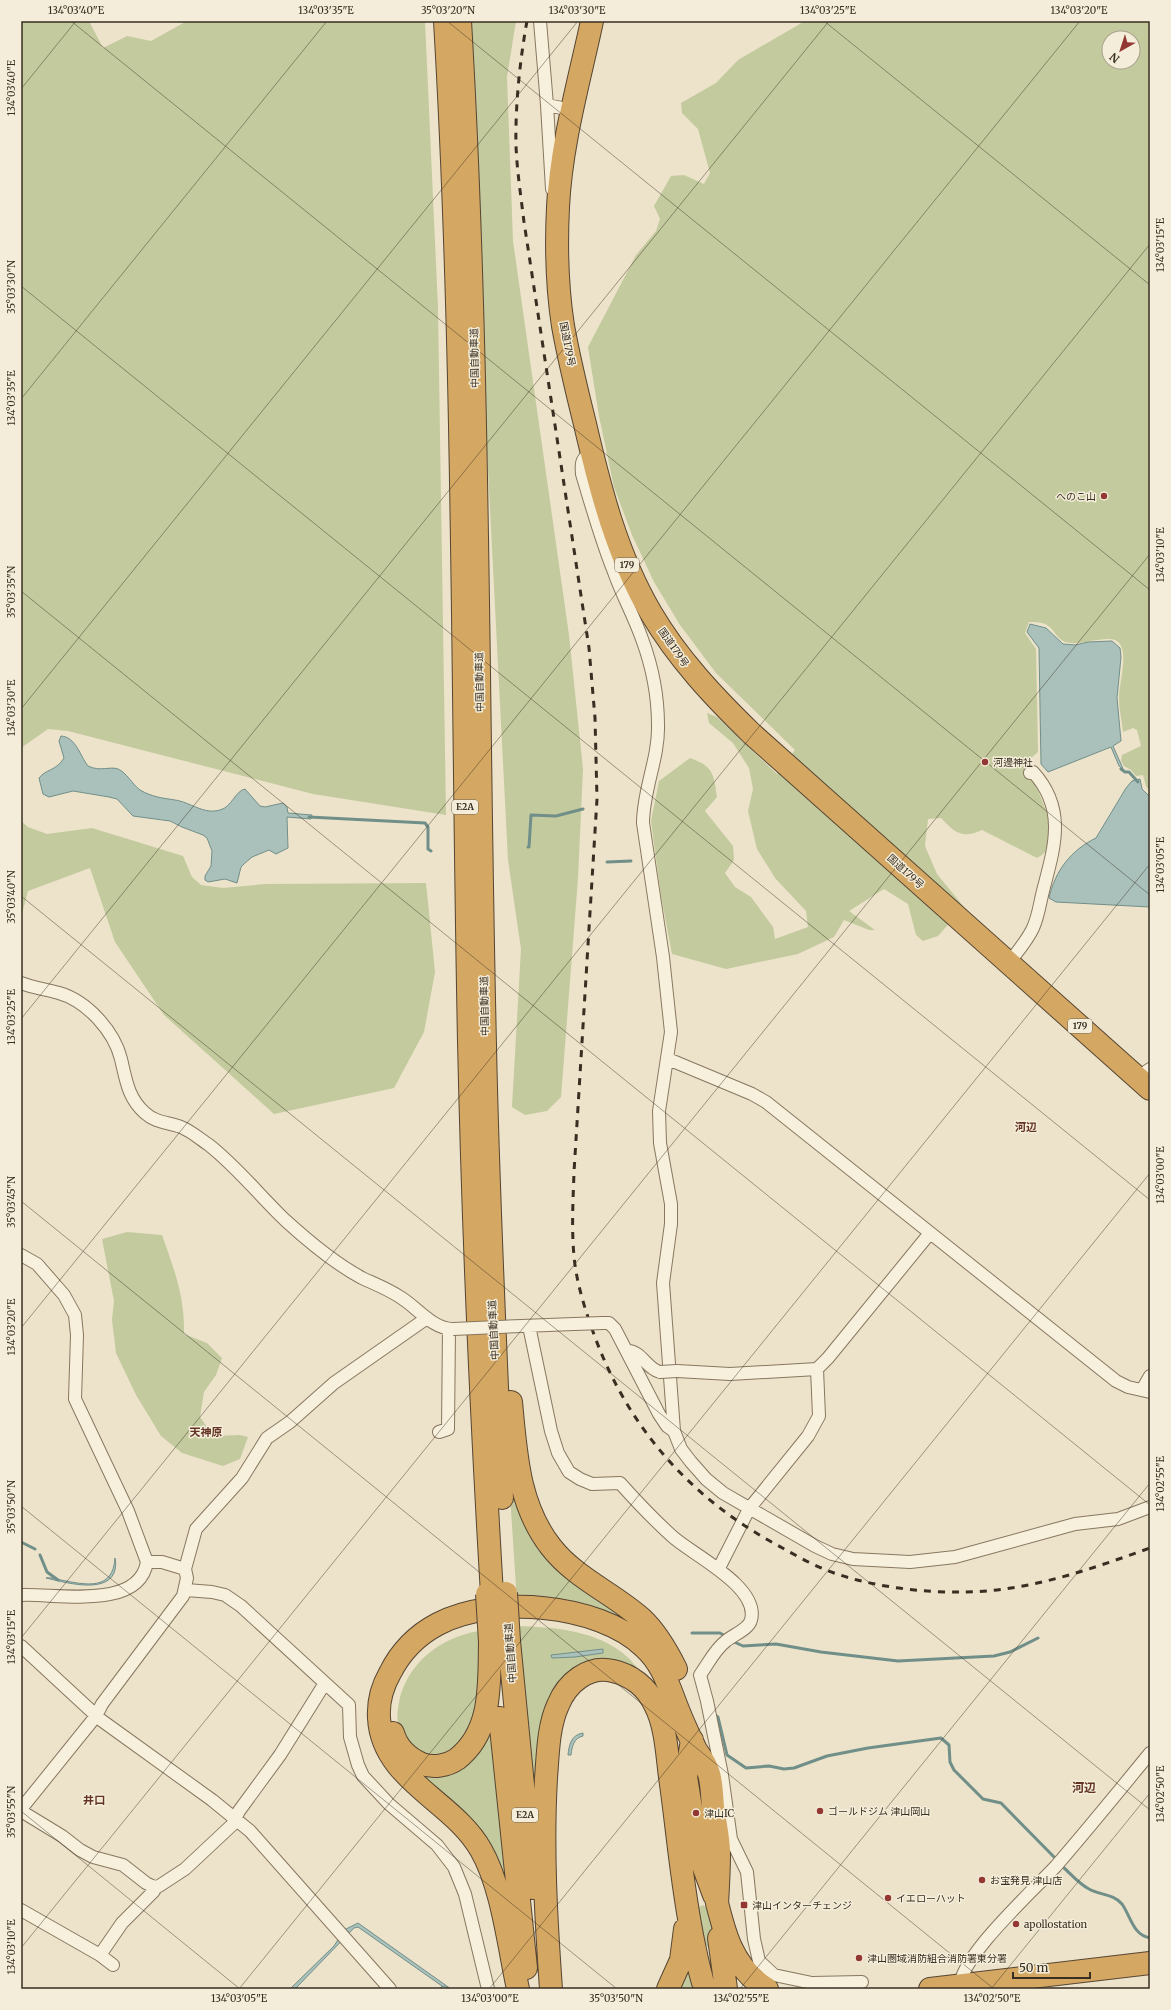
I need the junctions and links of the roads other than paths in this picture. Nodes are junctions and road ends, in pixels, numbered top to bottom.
1 (445, 21) edge
2 (460, 21) edge
3 (540, 21) edge
4 (592, 21) edge
5 (547, 105) junction
6 (572, 110) junction
7 (558, 206) junction
8 (592, 453) junction
9 (1030, 773) dead end
10 (1008, 964) junction
11 (21, 983) edge
12 (668, 1059) junction
13 (1146, 1079) edge
14 (490, 1206) junction
15 (930, 1234) junction
16 (21, 1255) edge
17 (427, 1318) junction
18 (526, 1326) junction
19 (451, 1329) junction
20 (628, 1351) junction
21 (817, 1369) junction
22 (1150, 1376) edge
23 (1146, 1391) edge
24 (674, 1431) junction
25 (439, 1432) dead end
26 (1150, 1507) edge
27 (748, 1509) junction
28 (146, 1562) junction
29 (719, 1568) junction
30 (185, 1569) junction
31 (186, 1590) junction
32 (495, 1594) junction
33 (21, 1595) edge
34 (498, 1641) junction
35 (21, 1646) edge
36 (325, 1684) junction
37 (677, 1705) junction
38 (96, 1716) junction
39 (664, 1739) junction
40 (692, 1740) junction
41 (1150, 1753) edge
42 (709, 1773) junction
43 (682, 1777) junction
44 (21, 1810) edge
45 (236, 1819) junction
46 (693, 1855) junction
47 (154, 1887) junction
48 (717, 1904) junction
49 (685, 1905) junction
50 (21, 1910) edge
51 (694, 1946) junction
52 (100, 1955) junction
53 (722, 1961) junction
54 (1150, 1963) edge
55 (113, 1965) dead end
56 (1150, 1975) edge
57 (862, 1982) dead end
58 (960, 1987) edge
59 (390, 1989) edge
60 (488, 1989) edge
61 (518, 1989) edge
62 (529, 1989) edge
63 (544, 1989) edge
64 (551, 1989) edge
65 (668, 1989) edge
66 (705, 1989) edge
67 (726, 1989) edge
68 (767, 1989) edge
69 (930, 1989) edge
70 (1041, 1989) edge

1 - 32 highway, 中国自動車道 / E2A
2 - 14 highway, 中国自動車道 / E2A
3 - 5 street
4 - 6 highway, 国道179号 / 179
5 - 6 street
5 - 7 street
6 - 7 highway, 国道179号 / 179
7 - 8 highway, 国道179号 / 179
8 - 10 highway, 国道179号 / 179
8 - 12 street
9 - 10 street
10 - 13 highway, 国道179号 / 179
11 - 17 street
12 - 15 street
12 - 24 street
14 - 32 highway, 中国自動車道 / E2A
14 - 37 highway
15 - 21 street
15 - 23 street
16 - 28 street
17 - 19 street
17 - 30 street
18 - 19 street, bridge
18 - 20 street, bridge
18 - 29 street
19 - 25 street
20 - 21 street, bridge
20 - 24 street
21 - 27 street
22 - 23 street
24 - 27 street
26 - 27 street
27 - 29 street
28 - 30 street
28 - 33 street
29 - 57 street
30 - 31 street
31 - 36 street
31 - 38 street
32 - 34 highway, 中国自動車道 / E2A
34 - 37 highway
34 - 62 highway, 中国自動車道 / E2A
34 - 63 highway, 中国自動車道 / E2A
35 - 38 street
36 - 45 street
36 - 60 street
37 - 39 highway
37 - 40 highway
37 - 42 highway
37 - 43 highway
37 - 61 highway
38 - 44 street
38 - 45 street
39 - 43 highway
39 - 49 highway
39 - 64 highway
40 - 42 highway
40 - 43 highway
40 - 48 highway
41 - 58 street
42 - 48 highway
43 - 46 highway
44 - 47 street
45 - 47 street
45 - 59 street
46 - 48 highway
46 - 49 highway
46 - 51 highway
46 - 53 highway
47 - 52 street
48 - 53 highway
48 - 68 highway
49 - 51 highway
49 - 65 highway
50 - 52 street
51 - 66 highway
52 - 55 street
53 - 67 highway
54 - 58 highway
56 - 70 highway
58 - 69 highway

